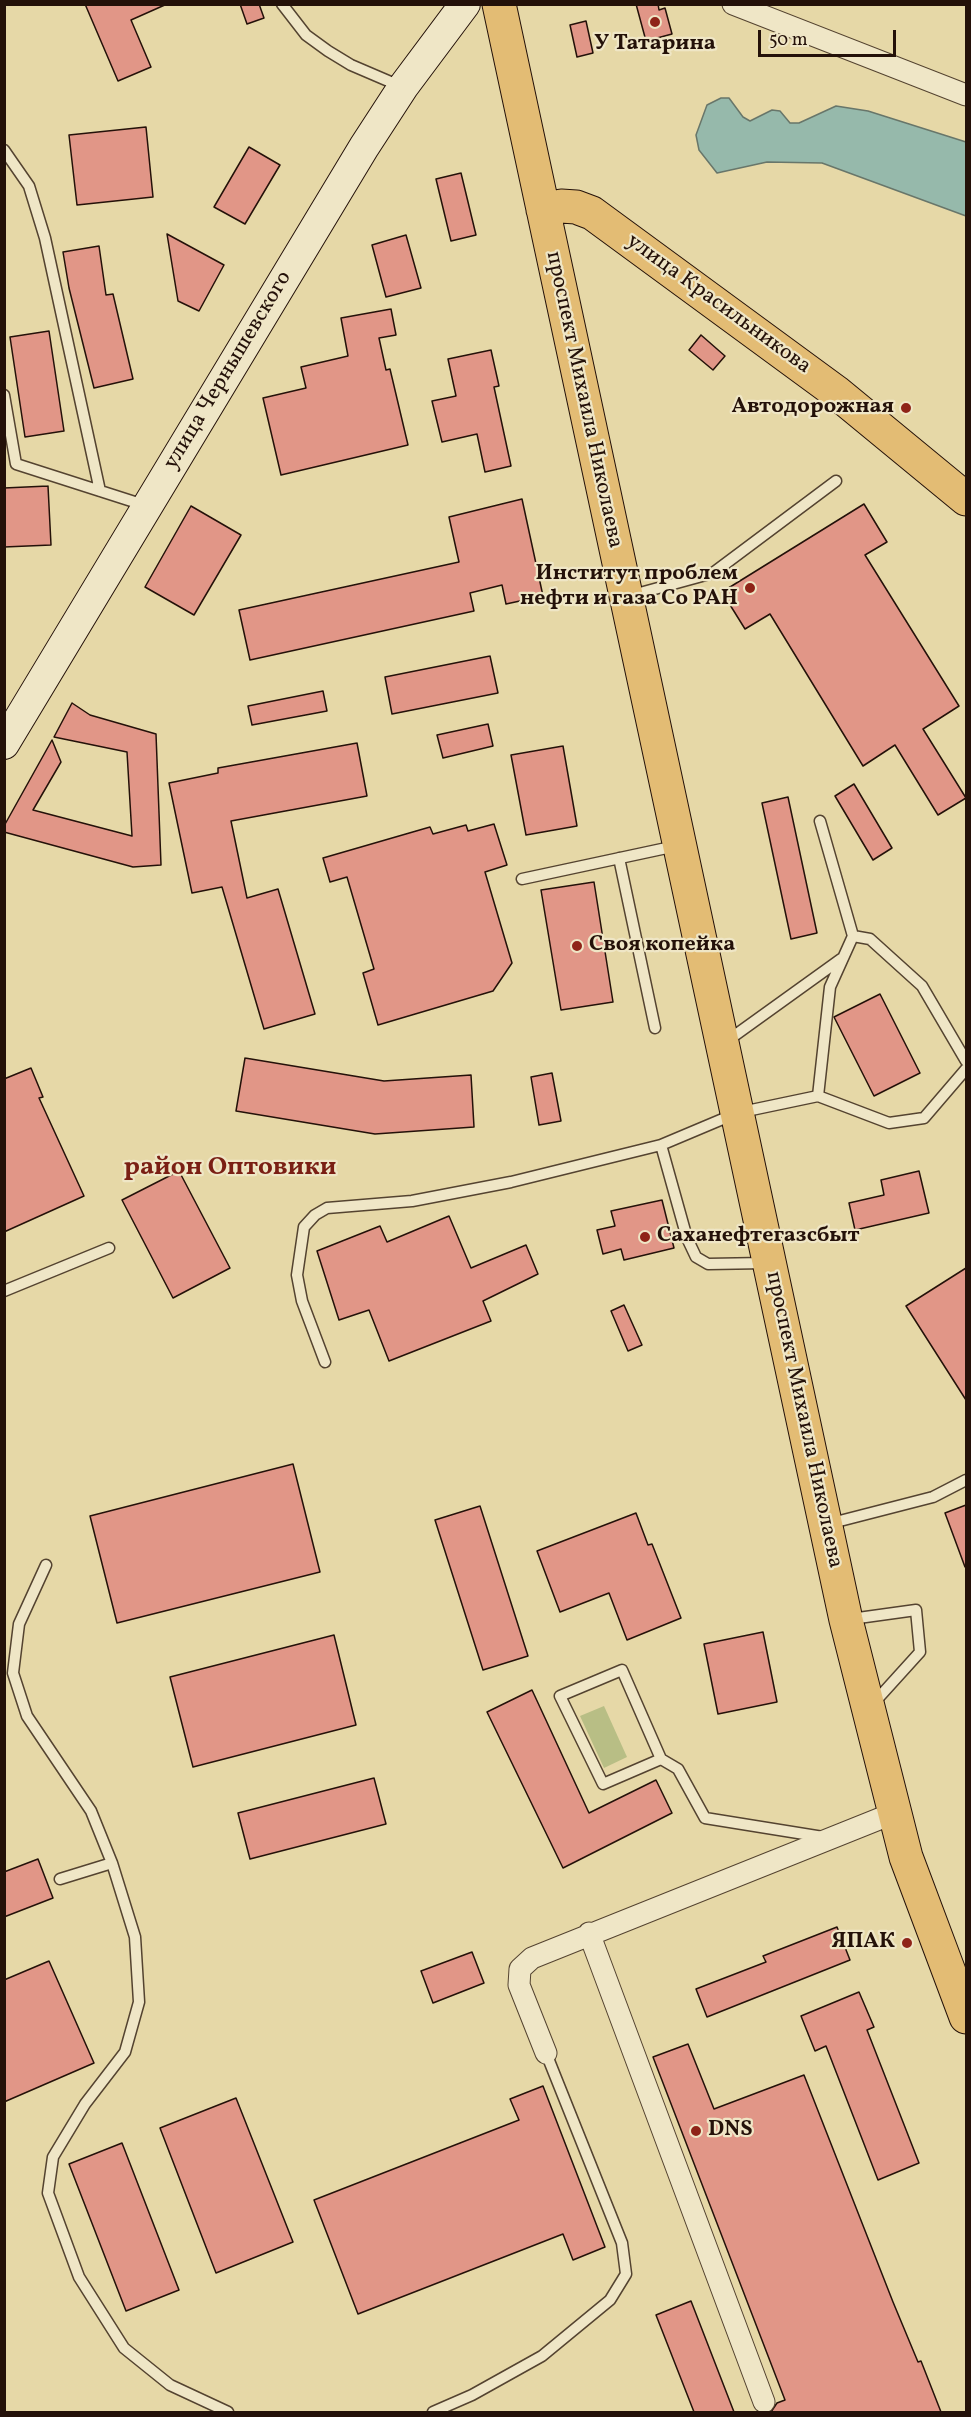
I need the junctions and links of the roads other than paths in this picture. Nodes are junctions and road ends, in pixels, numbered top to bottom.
1 (282, 4) edge
2 (465, 4) edge
3 (499, 4) edge
4 (733, 4) edge
5 (403, 87) junction
6 (966, 94) edge
7 (4, 150) edge
8 (543, 210) junction
9 (4, 395) edge
10 (836, 481) dead end
11 (100, 491) junction
12 (966, 499) edge
13 (147, 506) junction
14 (626, 597) junction
15 (4, 744) edge
16 (820, 821) dead end
17 (679, 845) junction
18 (619, 858) junction
19 (522, 879) dead end
20 (853, 936) junction
21 (844, 957) junction
22 (655, 1028) dead end
23 (722, 1045) junction
24 (966, 1061) edge
25 (966, 1069) edge
26 (818, 1096) junction
27 (736, 1113) junction
28 (661, 1145) junction
29 (109, 1248) dead end
30 (769, 1263) junction
31 (4, 1291) edge
32 (325, 1362) dead end
33 (966, 1480) edge
34 (825, 1525) junction
35 (46, 1565) dead end
36 (846, 1620) junction
37 (868, 1709) junction
38 (660, 1759) junction
39 (894, 1813) junction
40 (830, 1838) junction
41 (112, 1863) junction
42 (60, 1880) dead end
43 (590, 1933) junction
44 (966, 2017) edge
45 (546, 2054) joint
46 (764, 2402) dead end
47 (228, 2412) edge
48 (433, 2412) edge

1 - 5 lane
2 - 5 main road, улица Чернышевского
3 - 8 main road, проспект Михаила Николаева
4 - 6 street
5 - 13 main road, улица Чернышевского
7 - 11 lane
8 - 12 main road, улица Красильникова
8 - 14 main road, проспект Михаила Николаева
9 - 11 lane
10 - 14 lane
11 - 13 lane
13 - 15 main road, улица Чернышевского
14 - 17 main road, проспект Михаила Николаева
16 - 20 lane
17 - 18 lane
17 - 23 main road, проспект Михаила Николаева
18 - 19 lane
18 - 22 lane
20 - 21 lane
20 - 24 lane
21 - 23 lane
21 - 26 lane
23 - 27 main road, проспект Михаила Николаева
25 - 26 lane
26 - 27 lane
27 - 28 lane
27 - 30 main road, проспект Михаила Николаева
28 - 30 lane
28 - 32 lane
29 - 31 lane
30 - 34 main road, проспект Михаила Николаева
33 - 34 lane
34 - 36 main road, проспект Михаила Николаева
35 - 41 lane
36 - 37 main road, проспект Михаила Николаева
36 - 37 lane
37 - 39 main road, проспект Михаила Николаева
38 - 38 lane
38 - 40 lane
39 - 40 street
39 - 44 main road, проспект Михаила Николаева
40 - 43 street
41 - 42 lane
41 - 47 lane
43 - 45 street
43 - 46 street
45 - 48 lane

